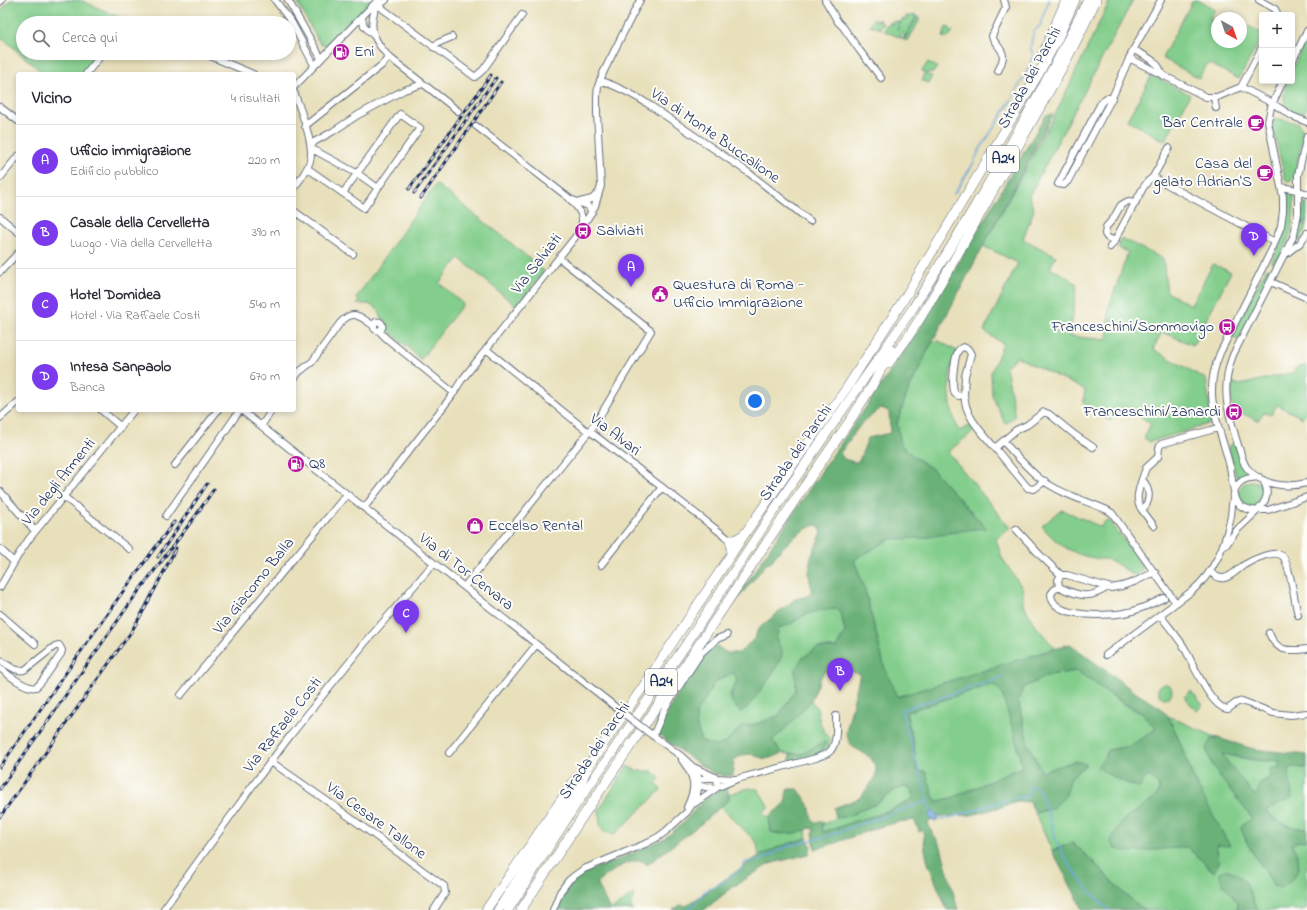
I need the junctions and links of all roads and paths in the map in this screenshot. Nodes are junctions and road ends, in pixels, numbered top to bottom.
1 (2, 0) edge
2 (275, 0) edge
3 (288, 0) edge
4 (386, 0) edge
5 (640, 0) edge
6 (825, 0) edge
7 (1004, 0) edge
8 (1096, 0) edge
9 (1161, 0) edge
10 (1259, 0) edge
11 (1072, 1) edge
12 (0, 2) edge
13 (1087, 3) edge
14 (377, 5) edge
15 (1276, 12) edge
16 (522, 15) dead end
17 (287, 16) edge
18 (362, 18) junction
19 (370, 28) junction
20 (348, 30) junction
21 (296, 31) edge
22 (1307, 31) edge
23 (452, 37) dead end
24 (433, 47) junction
25 (1261, 48) edge
26 (1134, 50) junction
27 (1295, 56) edge
28 (389, 57) junction
29 (321, 58) junction
30 (1129, 58) junction
31 (97, 60) edge
32 (220, 60) edge
33 (314, 65) junction
34 (88, 72) edge
35 (248, 72) edge
36 (998, 72) dead end
37 (1163, 76) junction
38 (881, 78) dead end
39 (600, 80) junction
40 (423, 84) junction
41 (1282, 84) edge
42 (296, 85) edge
43 (1241, 87) junction
44 (296, 98) edge
45 (1112, 98) junction
46 (1214, 98) junction
47 (1272, 103) junction
48 (0, 107) edge
49 (1216, 108) dead end
50 (458, 111) tunnel mouth
51 (16, 119) edge
52 (1307, 122) edge
53 (305, 126) junction
54 (476, 126) tunnel mouth
55 (1085, 133) junction
56 (1091, 136) junction
57 (1307, 137) edge
58 (311, 147) junction
59 (1169, 148) dead end
60 (16, 158) edge
61 (307, 168) junction
62 (358, 174) junction
63 (1154, 177) junction
64 (0, 178) edge
65 (296, 185) edge
66 (1281, 187) junction
67 (378, 188) junction
68 (1297, 190) junction
69 (600, 191) junction
70 (343, 193) junction
71 (1307, 194) edge
72 (1136, 202) junction
73 (578, 204) junction
74 (296, 212) edge
75 (592, 212) junction
76 (0, 217) edge
77 (810, 221) dead end
78 (16, 230) edge
79 (580, 231) junction
80 (1307, 234) edge
81 (1116, 239) junction
82 (1275, 242) junction
83 (1110, 247) dead end
84 (353, 254) dead end
85 (16, 255) edge
86 (1285, 255) junction
87 (559, 258) junction
88 (1265, 263) junction
89 (1278, 268) junction
90 (0, 272) edge
91 (1271, 282) junction
92 (1307, 298) edge
93 (913, 308) junction
94 (1227, 338) junction
95 (1239, 344) junction
96 (486, 349) junction
97 (296, 376) edge
98 (872, 386) junction
99 (454, 393) junction
100 (964, 394) junction
101 (16, 404) edge
102 (103, 412) edge
103 (132, 412) edge
104 (216, 412) edge
105 (240, 412) edge
106 (244, 412) edge
107 (271, 412) edge
108 (0, 418) edge
109 (121, 426) junction
110 (261, 426) junction
111 (1218, 428) junction
112 (589, 431) junction
113 (1235, 436) junction
114 (1003, 440) junction
115 (1222, 440) junction
116 (1093, 447) dead end
117 (995, 448) junction
118 (175, 465) dead end
119 (1142, 479) junction
120 (1261, 479) junction
121 (1044, 482) junction
122 (1307, 483) edge
123 (662, 488) junction
124 (0, 491) edge
125 (1235, 492) junction
126 (347, 494) junction
127 (63, 496) junction
128 (1307, 497) edge
129 (364, 508) junction
130 (1142, 510) junction
131 (1258, 510) junction
132 (166, 516) dead end
133 (1154, 526) dead end
134 (1016, 529) dead end
135 (35, 532) junction
136 (746, 532) junction
137 (730, 540) junction
138 (0, 549) edge
139 (129, 549) dead end
140 (1222, 549) junction
141 (731, 556) junction
142 (14, 562) junction
143 (434, 563) junction
144 (601, 565) dead end
145 (1155, 572) junction
146 (1210, 572) junction
147 (1061, 575) junction
148 (0, 587) edge
149 (464, 587) junction
150 (1059, 587) junction
151 (1108, 587) junction
152 (1164, 598) dead end
153 (1176, 603) junction
154 (0, 614) edge
155 (1160, 615) junction
156 (1298, 615) dead end
157 (1269, 634) dead end
158 (727, 635) dead end
159 (35, 644) dead end
160 (536, 644) junction
161 (1307, 649) edge
162 (1106, 655) dead end
163 (0, 660) edge
164 (0, 668) edge
165 (182, 695) dead end
166 (1307, 714) edge
167 (836, 716) dead end
168 (650, 734) junction
169 (449, 753) dead end
170 (676, 753) junction
171 (270, 762) junction
172 (589, 765) junction
173 (693, 767) junction
174 (717, 778) junction
175 (737, 779) junction
176 (697, 783) junction
177 (718, 787) junction
178 (693, 804) junction
179 (680, 819) junction
180 (163, 910) edge
181 (434, 910) edge
182 (486, 910) edge
183 (498, 910) edge
184 (508, 910) edge
185 (521, 910) edge
186 (553, 910) edge

1 - 12 street
2 - 17 street
3 - 29 street
4 - 14 street
5 - 39 street, Via Salviati
6 - 38 street
7 - 36 street
8 - 98 highway
9 - 26 street
10 - 15 street
11 - 136 highway, Strada dei Parchi / A24
13 - 93 highway, Strada dei Parchi / A24
14 - 18 street
14 - 18 street
14 - 19 street
14 - 24 street
16 - 24 street
18 - 19 street
18 - 20 street
19 - 20 street
19 - 28 street
20 - 29 street
21 - 33 street
22 - 27 street
23 - 24 street
25 - 43 street
26 - 30 street
26 - 37 street
28 - 40 street
28 - 53 street
29 - 33 street
30 - 37 street
30 - 45 street
31 - 34 street
32 - 35 street
33 - 42 street
37 - 46 street
39 - 69 street, Via Salviati
39 - 77 street, Via di Monte Buccalione
40 - 50 street
40 - 58 street
41 - 47 street
43 - 46 street
43 - 47 street
44 - 53 street
45 - 55 street
45 - 56 street
46 - 49 street
47 - 52 street
47 - 66 street
48 - 51 street
53 - 58 street
54 - 73 street
55 - 56 street
55 - 56 street
57 - 68 street
58 - 61 street
58 - 62 street
59 - 63 street
60 - 64 street
61 - 65 street
61 - 70 street
62 - 67 street
62 - 67 street
62 - 70 street
63 - 72 street
63 - 82 street
66 - 68 street
66 - 82 street
67 - 70 street
68 - 71 street
68 - 86 street
69 - 73 street
69 - 75 street, Via Salviati
72 - 81 street
72 - 81 street
73 - 75 street
73 - 79 street
74 - 84 street
75 - 79 street, Via Salviati
76 - 78 street
79 - 87 street, Via Salviati
80 - 86 street
81 - 83 street
82 - 88 street
85 - 90 street
86 - 89 street
87 - 96 street, Via Salviati
87 - 112 street
88 - 89 street
88 - 94 street
89 - 91 street
91 - 92 street
91 - 95 street
93 - 98 highway
93 - 184 highway, Strada dei Parchi / A24
94 - 95 street
94 - 111 street
95 - 113 street
96 - 99 street, Via Salviati
96 - 112 street, Via Alvari
97 - 99 street
98 - 185 highway
99 - 129 street, Via Salviati
100 - 100 street
100 - 117 street
101 - 108 street
102 - 109 street
103 - 109 street, Via degli Armenti
104 - 118 street
105 - 132 street
106 - 110 street, Via di Tor Cervara
107 - 110 street
109 - 127 street, Via degli Armenti
110 - 126 street, Via di Tor Cervara
111 - 115 street
111 - 119 street
112 - 123 street, Via Alvari
112 - 149 street
113 - 115 street
113 - 120 street
114 - 116 street
114 - 117 street
114 - 121 street
115 - 125 street
117 - 121 street
119 - 130 street
119 - 130 street
120 - 122 street
120 - 125 street
120 - 131 street
121 - 145 street
123 - 137 street, Via Alvari
123 - 144 street
124 - 135 street
125 - 131 street
125 - 140 street
126 - 129 street, Via di Tor Cervara
126 - 165 street, Via Giacomo Balla
127 - 135 street, Via degli Armenti
127 - 139 street
128 - 131 street
129 - 143 street, Via di Tor Cervara
130 - 133 street
131 - 140 street
134 - 147 street
135 - 142 street, Via degli Armenti
136 - 137 highway
136 - 141 highway, Strada dei Parchi / A24
137 - 141 highway
138 - 142 street
140 - 146 street
141 - 172 highway, Strada dei Parchi / A24
142 - 148 street, Via degli Armenti
143 - 149 street, Via di Tor Cervara
143 - 171 street, Via Raffaele Costi
145 - 151 street
145 - 153 street
146 - 153 street
146 - 156 street
147 - 150 street
147 - 151 street
149 - 160 street, Via di Tor Cervara
150 - 151 street
150 - 152 street
153 - 155 street
154 - 159 street
155 - 162 street
155 - 166 street
157 - 161 street
158 - 168 street
160 - 168 street, Via di Tor Cervara, bridge
160 - 169 street
163 - 164 street
167 - 175 street
168 - 170 street, Via di Tor Cervara
170 - 173 street, Via di Tor Cervara
170 - 176 street, Via di Tor Cervara
171 - 180 street, Via Raffaele Costi
171 - 181 street, Via Cesare Tallone
172 - 182 highway
172 - 183 highway, Strada dei Parchi / A24
173 - 174 street
173 - 176 street, Via di Tor Cervara
174 - 175 street
174 - 176 street
174 - 177 street
175 - 177 street
176 - 177 street
176 - 178 street
176 - 179 street
177 - 178 street
178 - 179 street
179 - 186 street

